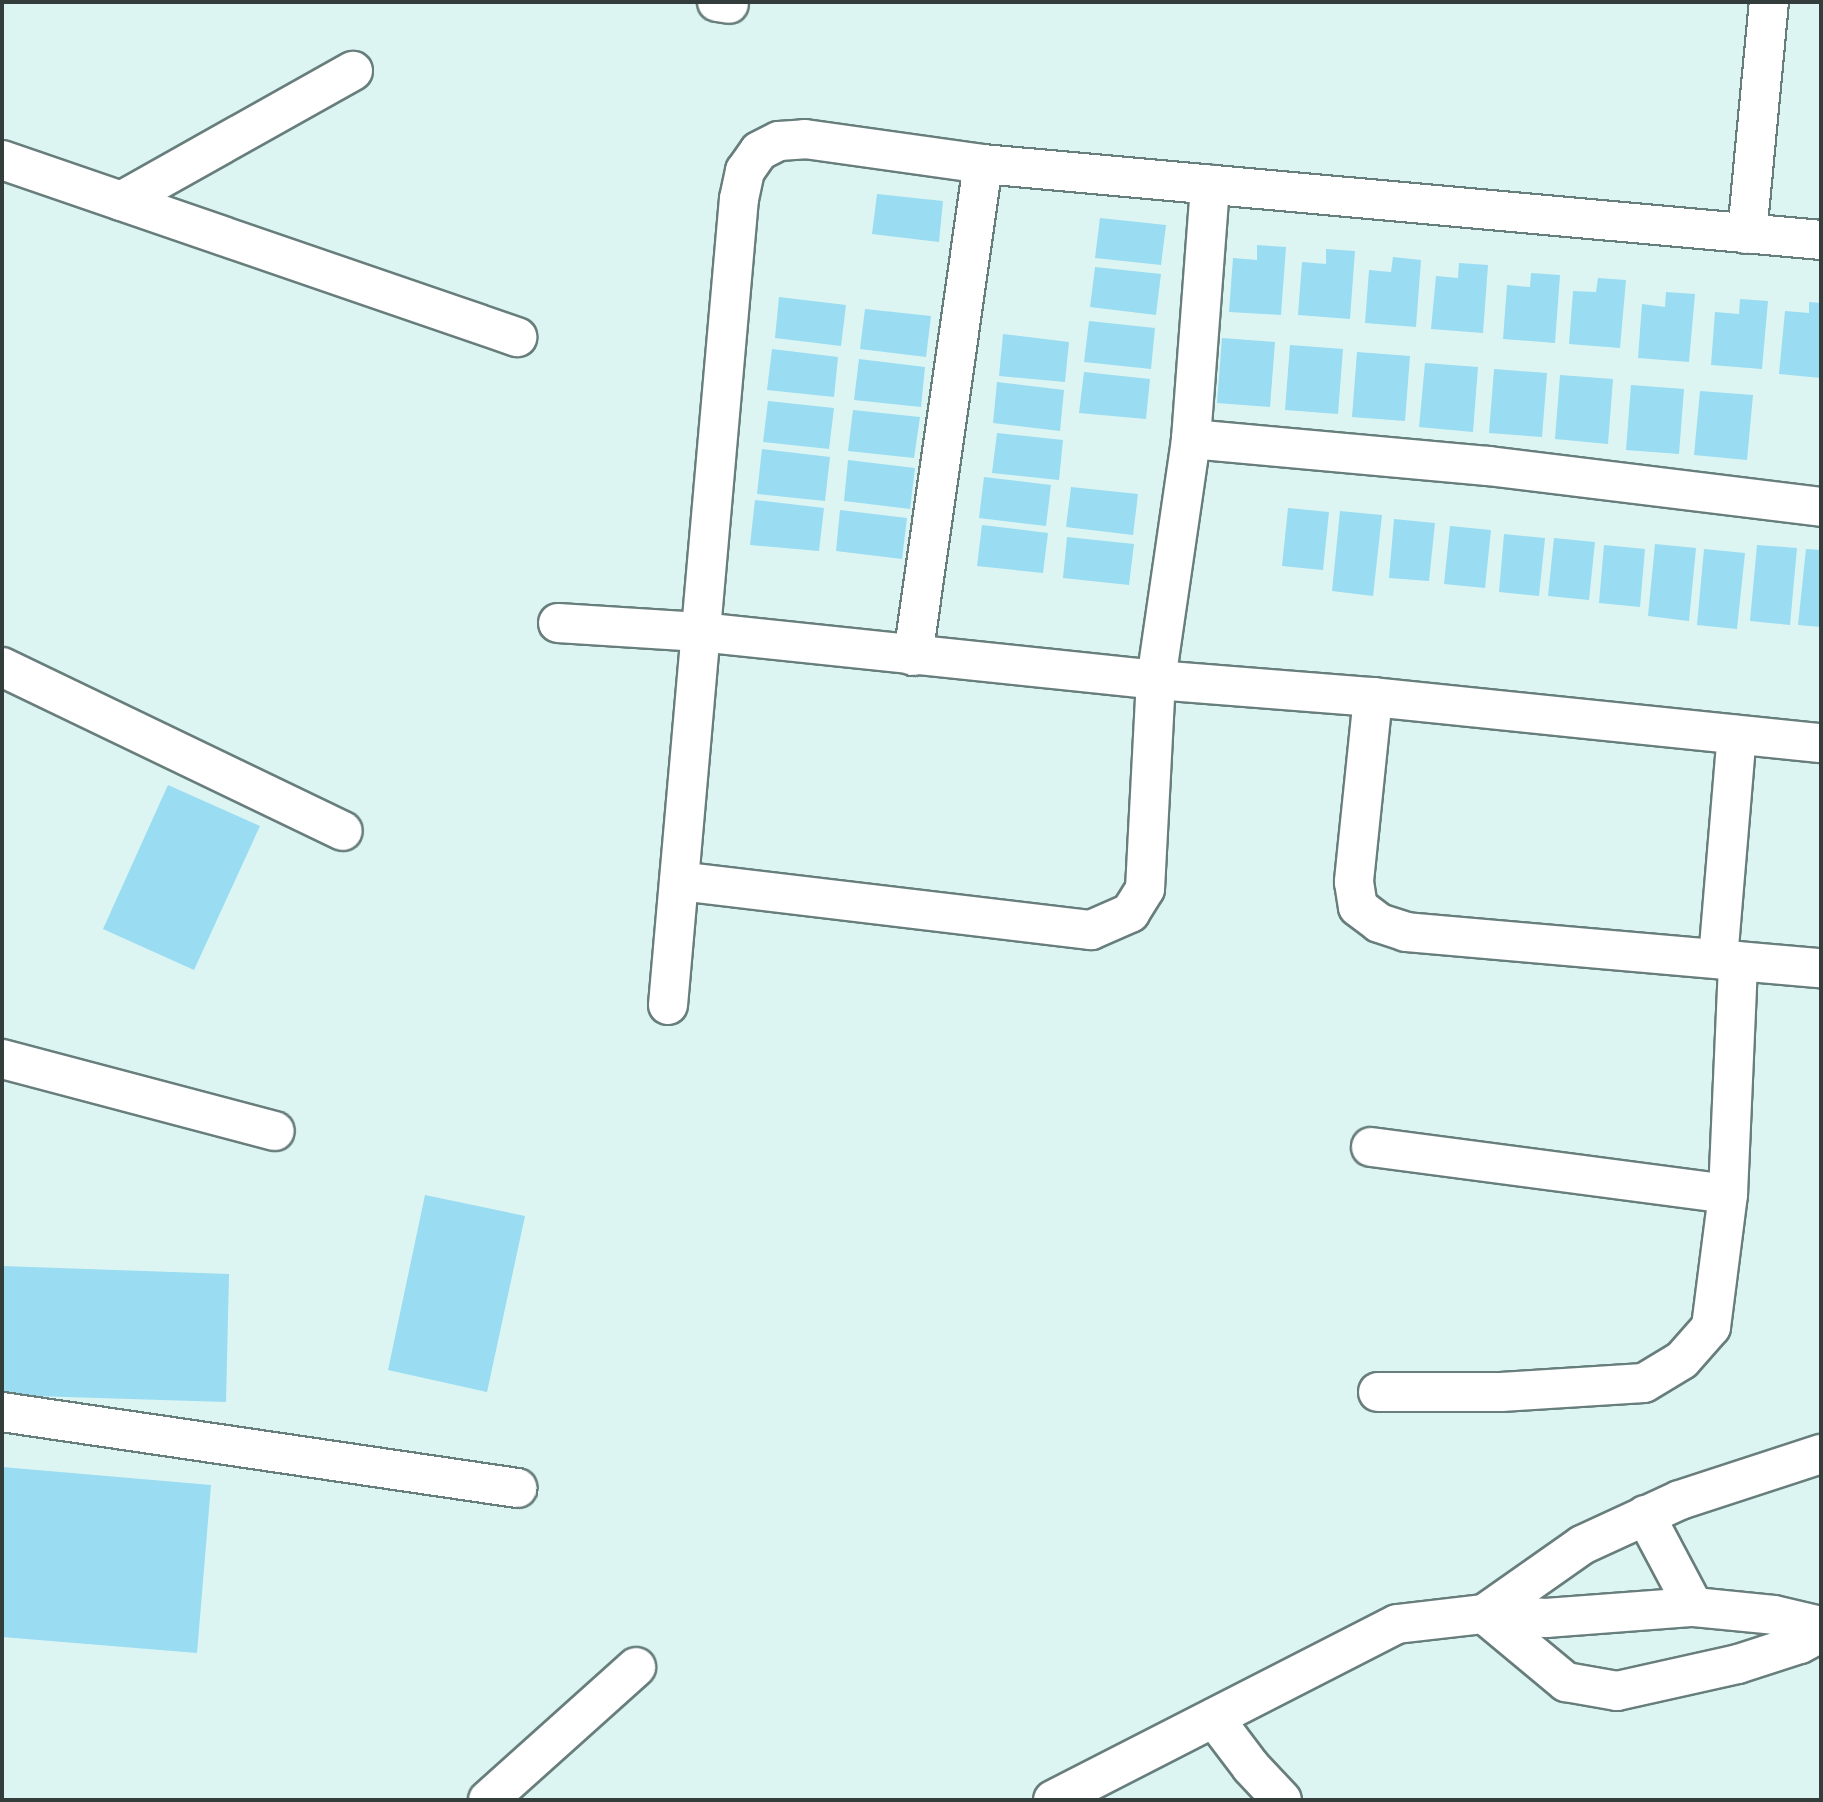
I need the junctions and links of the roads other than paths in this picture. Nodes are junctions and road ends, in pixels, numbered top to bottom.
1 (1769, 2) edge
2 (353, 71) dead end
3 (2, 160) edge
4 (983, 164) junction
5 (1210, 185) junction
6 (121, 201) junction
7 (1746, 234) junction
8 (1821, 240) edge
9 (517, 337) dead end
10 (1191, 439) junction
11 (1821, 507) edge
12 (558, 623) dead end
13 (699, 632) junction
14 (913, 656) junction
15 (2, 667) edge
16 (1156, 680) junction
17 (1373, 697) junction
18 (1737, 735) junction
19 (1821, 743) edge
20 (343, 831) dead end
21 (679, 881) junction
22 (1728, 960) junction
23 (1821, 968) edge
24 (668, 1005) dead end
25 (2, 1059) edge
26 (275, 1132) dead end
27 (1371, 1147) dead end
28 (1728, 1194) junction
29 (1378, 1392) dead end
30 (2, 1412) edge
31 (1821, 1454) edge
32 (517, 1488) dead end
33 (1645, 1515) junction
34 (1694, 1607) junction
35 (1484, 1614) junction
36 (1821, 1626) edge
37 (1821, 1633) edge
38 (636, 1667) dead end
39 (1214, 1718) junction
40 (488, 1800) edge
41 (1053, 1800) edge
42 (1282, 1800) edge

1 - 7 street
2 - 6 street
3 - 6 street
4 - 5 street
4 - 13 street
4 - 14 street
5 - 7 street
5 - 10 street
6 - 9 street
7 - 8 street
10 - 11 street
10 - 16 street
12 - 13 street
13 - 14 street
13 - 21 street
14 - 16 street
15 - 20 street
16 - 17 street
16 - 21 street
17 - 18 street
17 - 22 street
18 - 19 street
18 - 22 street
21 - 24 street
22 - 23 street
22 - 28 street
25 - 26 street
27 - 28 street
28 - 29 street
30 - 32 street
31 - 33 street
33 - 34 street
33 - 35 street
34 - 35 street
34 - 36 street
35 - 37 street
35 - 39 street
38 - 40 street
39 - 41 street
39 - 42 street

